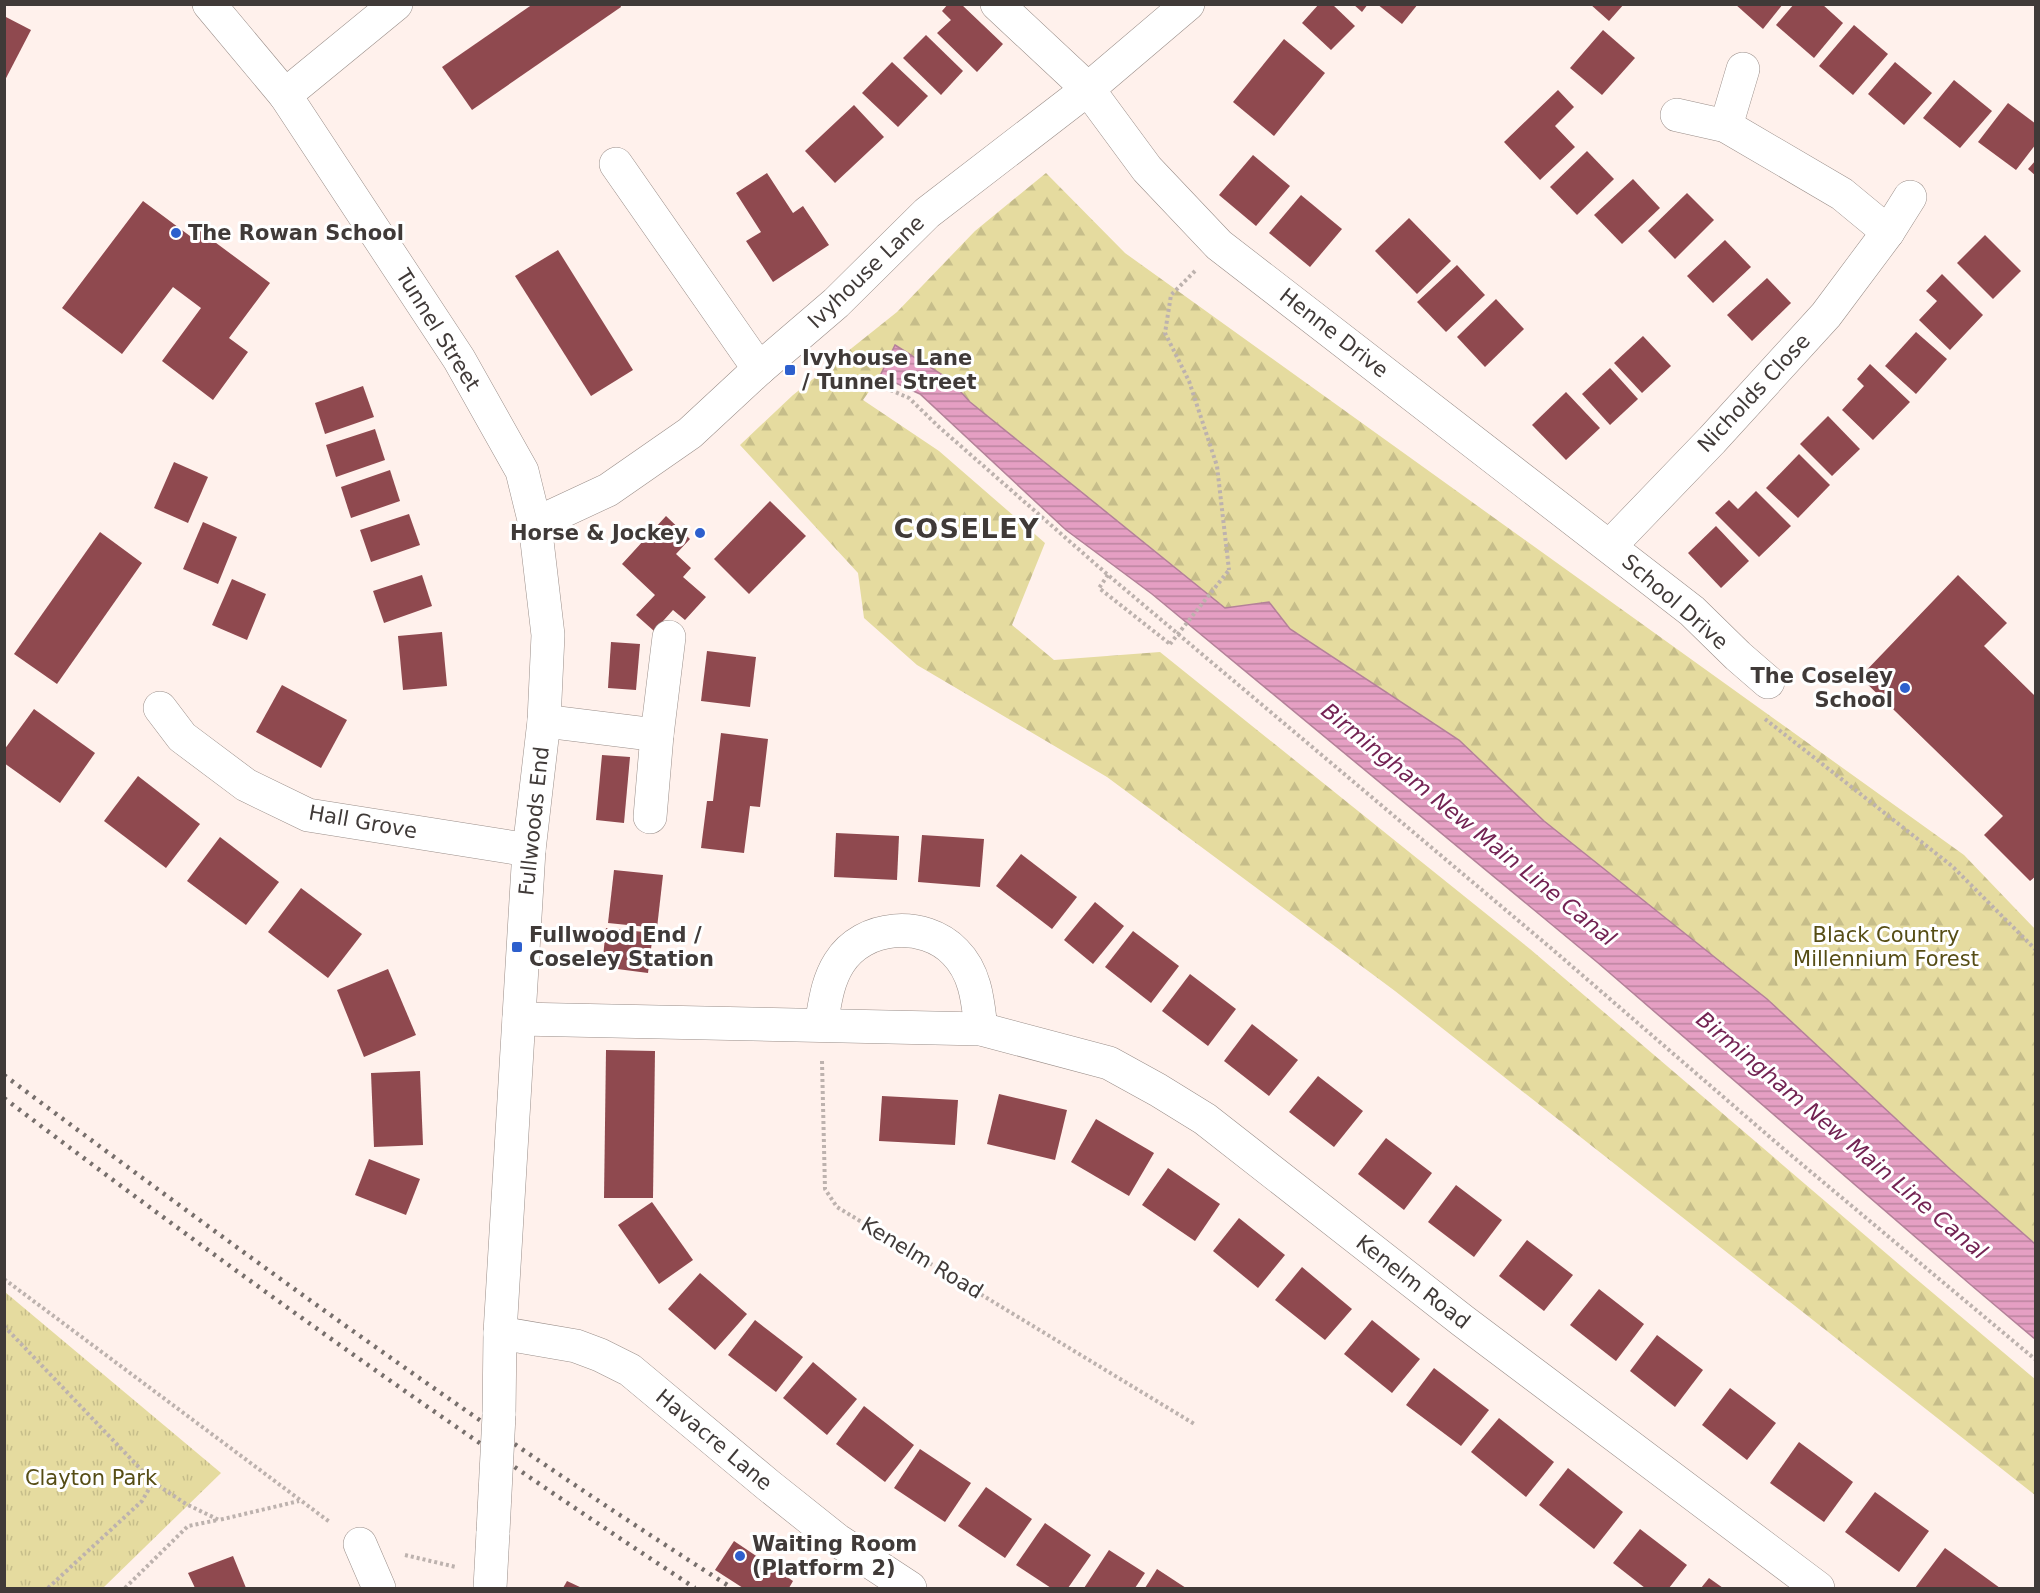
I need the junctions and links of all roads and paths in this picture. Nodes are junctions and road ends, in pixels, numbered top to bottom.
1 (209, 4) edge
2 (396, 4) edge
3 (997, 4) edge
4 (1188, 4) edge
5 (1743, 69) dead end
6 (1088, 89) junction
7 (285, 95) junction
8 (1677, 115) dead end
9 (1725, 126) junction
10 (616, 164) dead end
11 (1910, 197) dead end
12 (1888, 232) junction
13 (1219, 245) junction
14 (759, 369) junction
15 (874, 383) dead end
16 (535, 524) junction
17 (1610, 546) junction
18 (1108, 575) junction
19 (669, 637) dead end
20 (1768, 682) dead end
21 (160, 708) dead end
22 (1764, 718) dead end
23 (544, 721) junction
24 (657, 735) junction
25 (650, 817) dead end
26 (529, 850) junction
27 (2036, 950) edge
28 (519, 1019) junction
29 (821, 1025) junction
30 (981, 1029) junction
31 (4, 1278) edge
32 (4, 1326) edge
33 (500, 1333) junction
34 (2036, 1360) edge
35 (1196, 1425) dead end
36 (153, 1482) junction
37 (300, 1500) junction
38 (219, 1520) junction
39 (360, 1544) junction
40 (490, 1582) edge
41 (48, 1588) edge
42 (125, 1588) edge
43 (379, 1588) edge
44 (910, 1588) edge
45 (1818, 1588) edge

1 - 7 street, Tunnel Street
2 - 7 street
3 - 6 street, Henne Drive
4 - 6 street, Ivyhouse Lane
5 - 9 street
6 - 13 street, Henne Drive
6 - 14 street, Ivyhouse Lane
7 - 16 street, Tunnel Street
8 - 9 street
9 - 12 street
10 - 14 street
11 - 12 street, Nicholds Close
12 - 17 street, Nicholds Close
13 - 17 street, Henne Drive
13 - 18 path, bridge
14 - 16 street, Ivyhouse Lane
15 - 18 path
16 - 23 street, Fullwoods End
17 - 20 street, School Drive
18 - 34 path
19 - 24 street
21 - 26 street, Hall Grove
22 - 27 path
23 - 24 street
23 - 26 street, Fullwoods End
24 - 25 street
26 - 28 street, Fullwoods End
28 - 29 street, Kenelm Road
28 - 33 street, Fullwoods End
29 - 30 street, Kenelm Road
29 - 30 street
29 - 35 path, Kenelm Road
30 - 45 street, Kenelm Road
31 - 37 path
32 - 36 path
33 - 40 street, Fullwoods End, bridge
33 - 44 street, Havacre Lane
36 - 38 path
36 - 41 path
37 - 38 path
37 - 39 path
38 - 42 path
39 - 40 path
39 - 43 street

